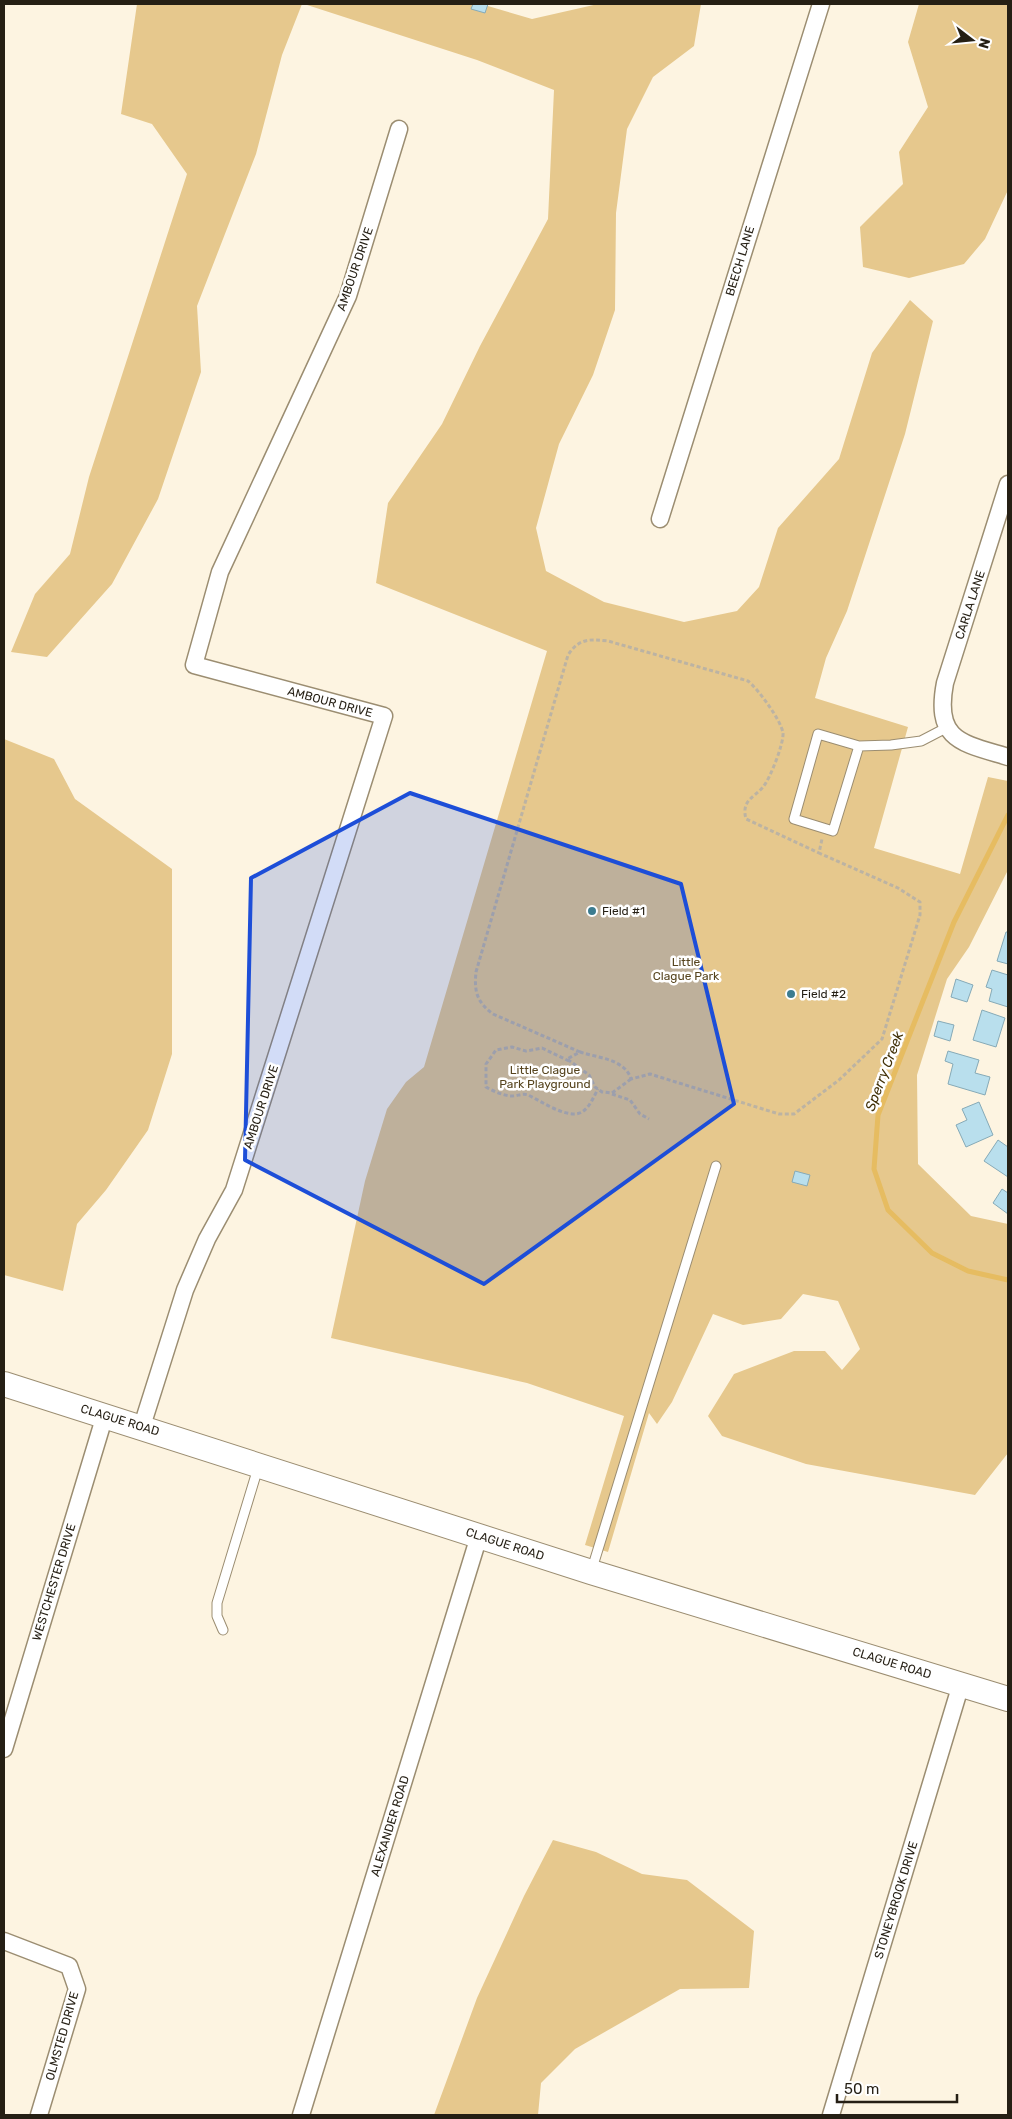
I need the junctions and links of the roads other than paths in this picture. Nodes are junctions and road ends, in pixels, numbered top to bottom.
1 (821, 4) edge
2 (399, 129) dead end
3 (1008, 484) edge
4 (660, 519) dead end
5 (946, 728) junction
6 (859, 746) junction
7 (1008, 757) edge
8 (716, 1166) dead end
9 (4, 1384) edge
10 (105, 1415) junction
11 (142, 1426) junction
12 (259, 1465) junction
13 (479, 1536) junction
14 (591, 1572) junction
15 (223, 1630) dead end
16 (961, 1684) junction
17 (1008, 1699) edge
18 (4, 1749) edge
19 (4, 1942) edge
20 (39, 2115) edge
21 (301, 2115) edge
22 (831, 2115) edge

1 - 4 street, BEECH LANE
2 - 11 street, AMBOUR DRIVE
3 - 5 street, CARLA LANE
5 - 6 lane
5 - 7 street
6 - 6 lane
8 - 14 lane
9 - 10 main road, CLAGUE ROAD
10 - 11 main road, CLAGUE ROAD
10 - 18 street, WESTCHESTER DRIVE
11 - 12 main road, CLAGUE ROAD
12 - 13 main road, CLAGUE ROAD
12 - 15 lane
13 - 14 main road, CLAGUE ROAD
13 - 21 street, ALEXANDER ROAD
14 - 16 main road, CLAGUE ROAD
16 - 17 main road, CLAGUE ROAD
16 - 22 street, STONEYBROOK DRIVE
19 - 20 street, OLMSTED DRIVE

